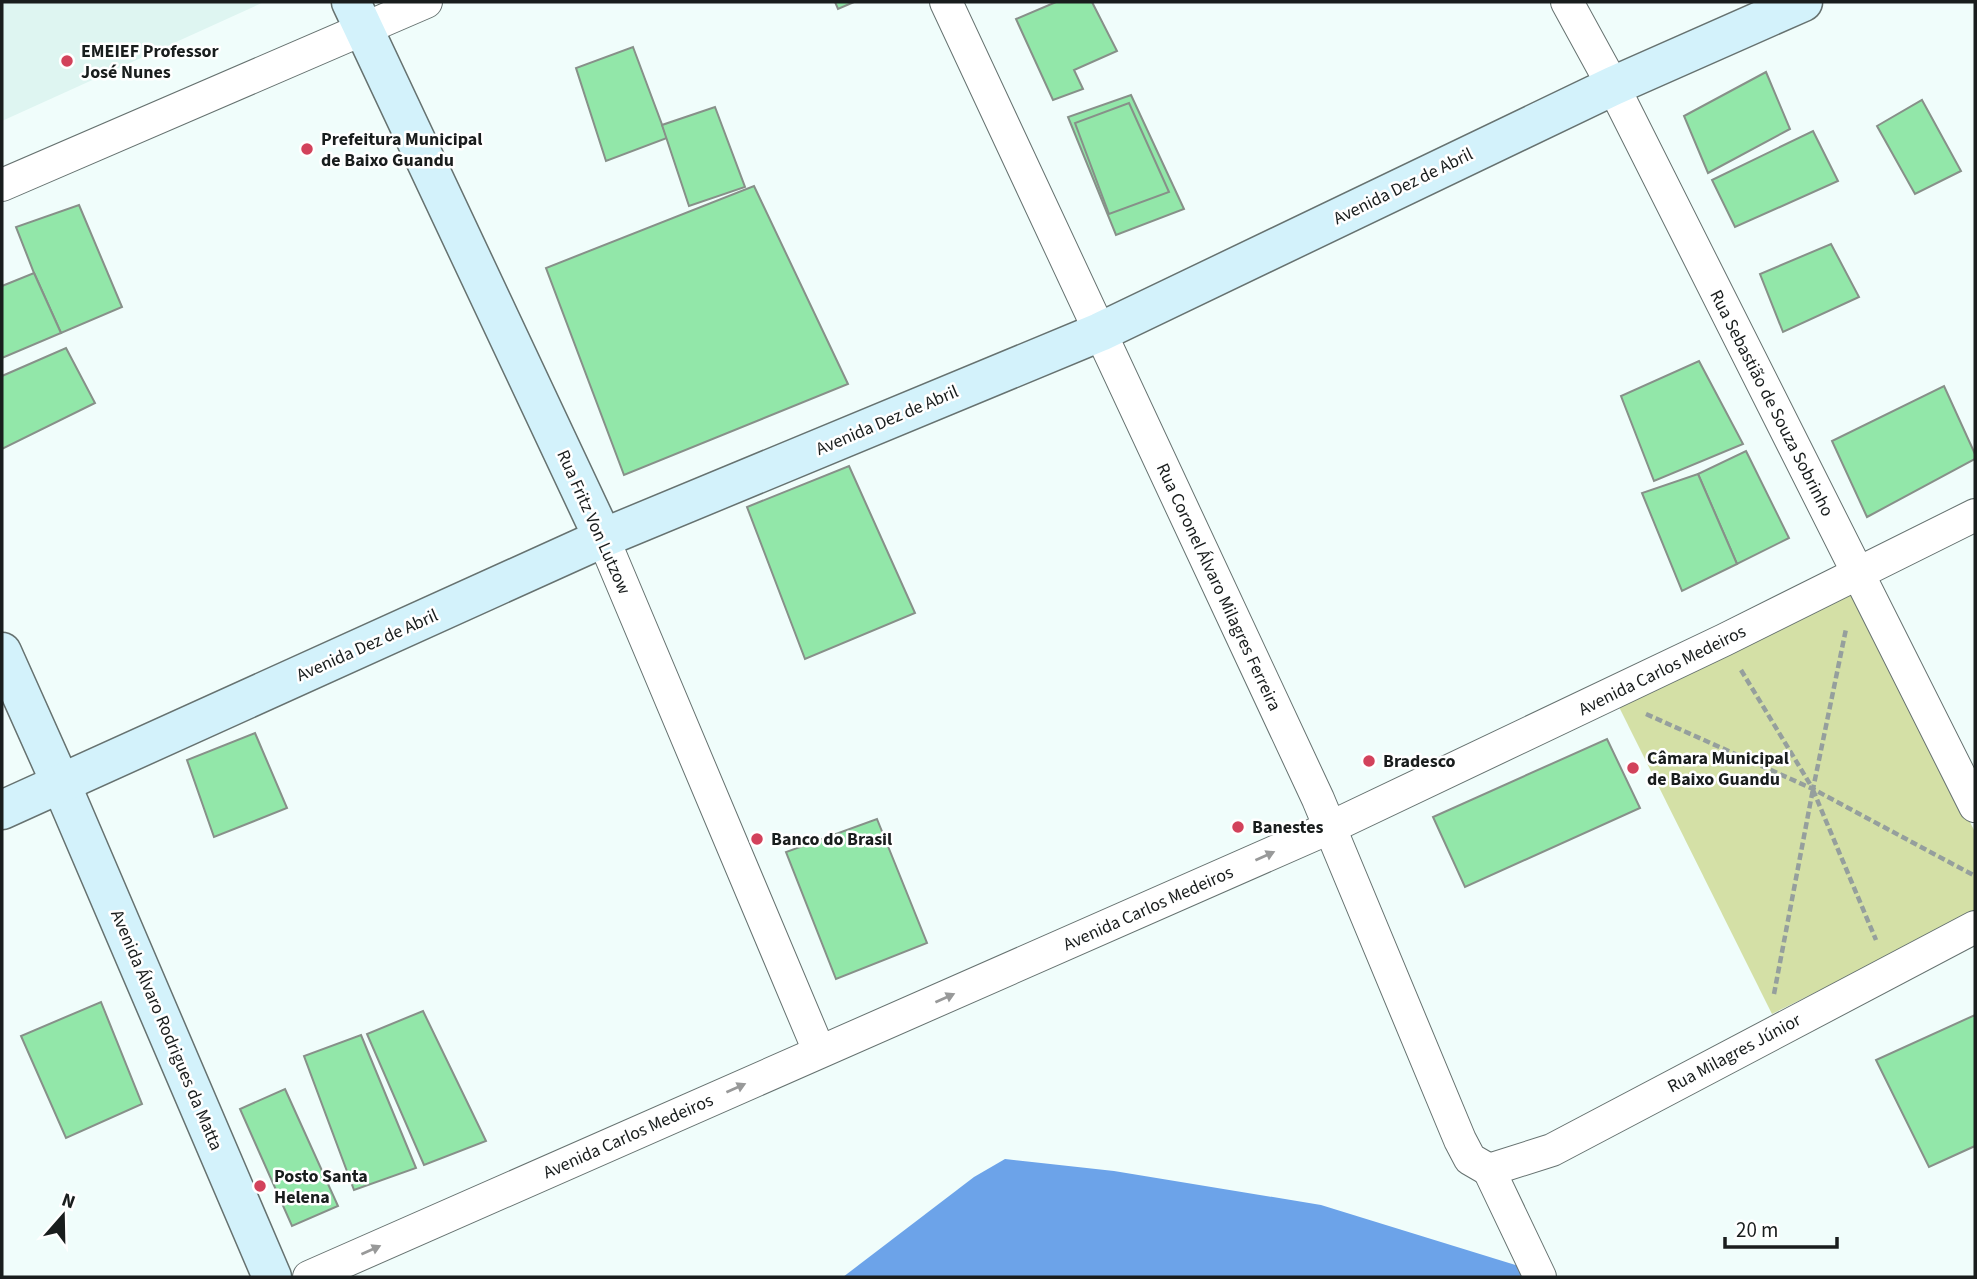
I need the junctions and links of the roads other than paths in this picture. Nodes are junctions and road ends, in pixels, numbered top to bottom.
1 (426, 2) edge
2 (946, 2) edge
3 (1567, 2) edge
4 (1803, 2) edge
5 (356, 15) edge
6 (1613, 86) junction
7 (2, 185) edge
8 (1100, 332) junction
9 (1975, 515) edge
10 (603, 538) junction
11 (1858, 573) junction
12 (2, 652) edge
13 (61, 784) junction
14 (1975, 806) edge
15 (2, 810) edge
16 (1329, 828) junction
17 (1975, 927) edge
18 (819, 1051) junction
19 (1489, 1170) junction
20 (1535, 1266) edge
21 (272, 1277) edge
22 (309, 1277) edge

1 - 5 street
2 - 8 street, Rua Coronel Álvaro Milagres Ferreira
3 - 6 street, Rua Sebastião de Souza Sobrinho
4 - 6 street, Avenida Dez de Abril
5 - 7 street
5 - 10 street, Rua Fritz Von Lutzow
6 - 8 street, Avenida Dez de Abril
6 - 11 street, Rua Sebastião de Souza Sobrinho
8 - 10 street, Avenida Dez de Abril
8 - 16 street, Rua Coronel Álvaro Milagres Ferreira
9 - 11 street, Avenida Carlos Medeiros
10 - 13 street, Avenida Dez de Abril
10 - 18 street, Rua Fritz Von Lutzow
11 - 14 street, Rua Sebastião de Souza Sobrinho
11 - 16 street, Avenida Carlos Medeiros
12 - 13 street, Avenida Álvaro Rodrigues da Matta
13 - 15 street, Avenida Dez de Abril
13 - 21 street, Avenida Álvaro Rodrigues da Matta
18 -> 16 street, Avenida Carlos Medeiros
16 - 19 street, Rua Coronel Álvaro Milagres Ferreira
17 - 19 street, Rua Milagres Júnior
22 -> 18 street, Avenida Carlos Medeiros
19 - 20 street

